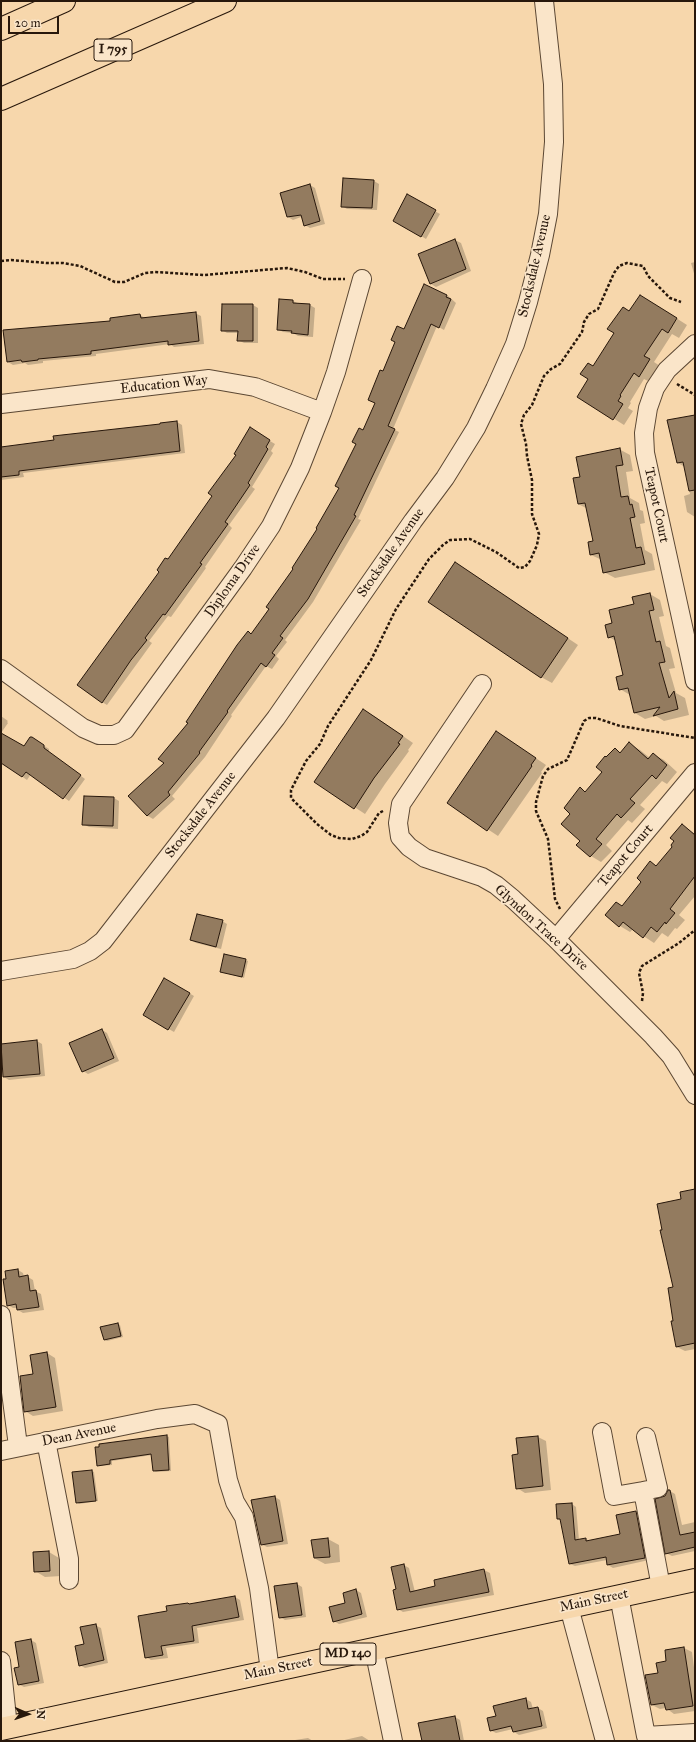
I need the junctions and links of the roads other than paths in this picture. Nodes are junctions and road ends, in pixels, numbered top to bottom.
1 (64, 1) edge
2 (225, 1) edge
3 (544, 1) edge
4 (1, 29) edge
5 (1, 99) edge
6 (362, 279) road end
7 (695, 344) edge
8 (1, 404) edge
9 (322, 412) junction
10 (1, 669) edge
11 (695, 681) edge
12 (482, 684) dead end
13 (695, 773) edge
14 (556, 939) junction
15 (1, 971) edge
16 (695, 1095) edge
17 (1, 1315) edge
18 (602, 1432) dead end
19 (646, 1437) dead end
20 (46, 1441) junction
21 (18, 1446) junction
22 (1, 1451) edge
23 (643, 1491) junction
24 (69, 1580) dead end
25 (695, 1580) edge
26 (661, 1587) junction
27 (619, 1596) junction
28 (569, 1607) junction
29 (374, 1649) junction
30 (1, 1661) edge
31 (270, 1671) junction
32 (5, 1728) edge
33 (695, 1733) edge
34 (393, 1741) edge
35 (605, 1741) edge

1 - 4 main road
2 - 5 main road, I 795
3 - 15 street, Stocksdale Avenue
6 - 9 street, Diploma Drive
7 - 11 street, Teapot Court
8 - 9 street, Education Way
9 - 10 street, Diploma Drive
12 - 14 street, Glyndon Trace Drive
13 - 14 street, Teapot Court
14 - 16 street, Glyndon Trace Drive
17 - 21 street
18 - 23 street
19 - 23 street
20 - 21 street, Dean Avenue
20 - 24 street
20 - 31 street, Dean Avenue
21 - 22 street, Dean Avenue
23 - 26 street
25 - 26 main road, Main Street / MD 140
26 - 27 main road, Main Street / MD 140
27 - 28 main road, Main Street / MD 140
27 - 33 street
28 - 29 main road, Main Street / MD 140
28 - 35 street
29 - 31 main road, Main Street / MD 140
29 - 34 street
30 - 32 street
31 - 32 main road, Main Street / MD 140

